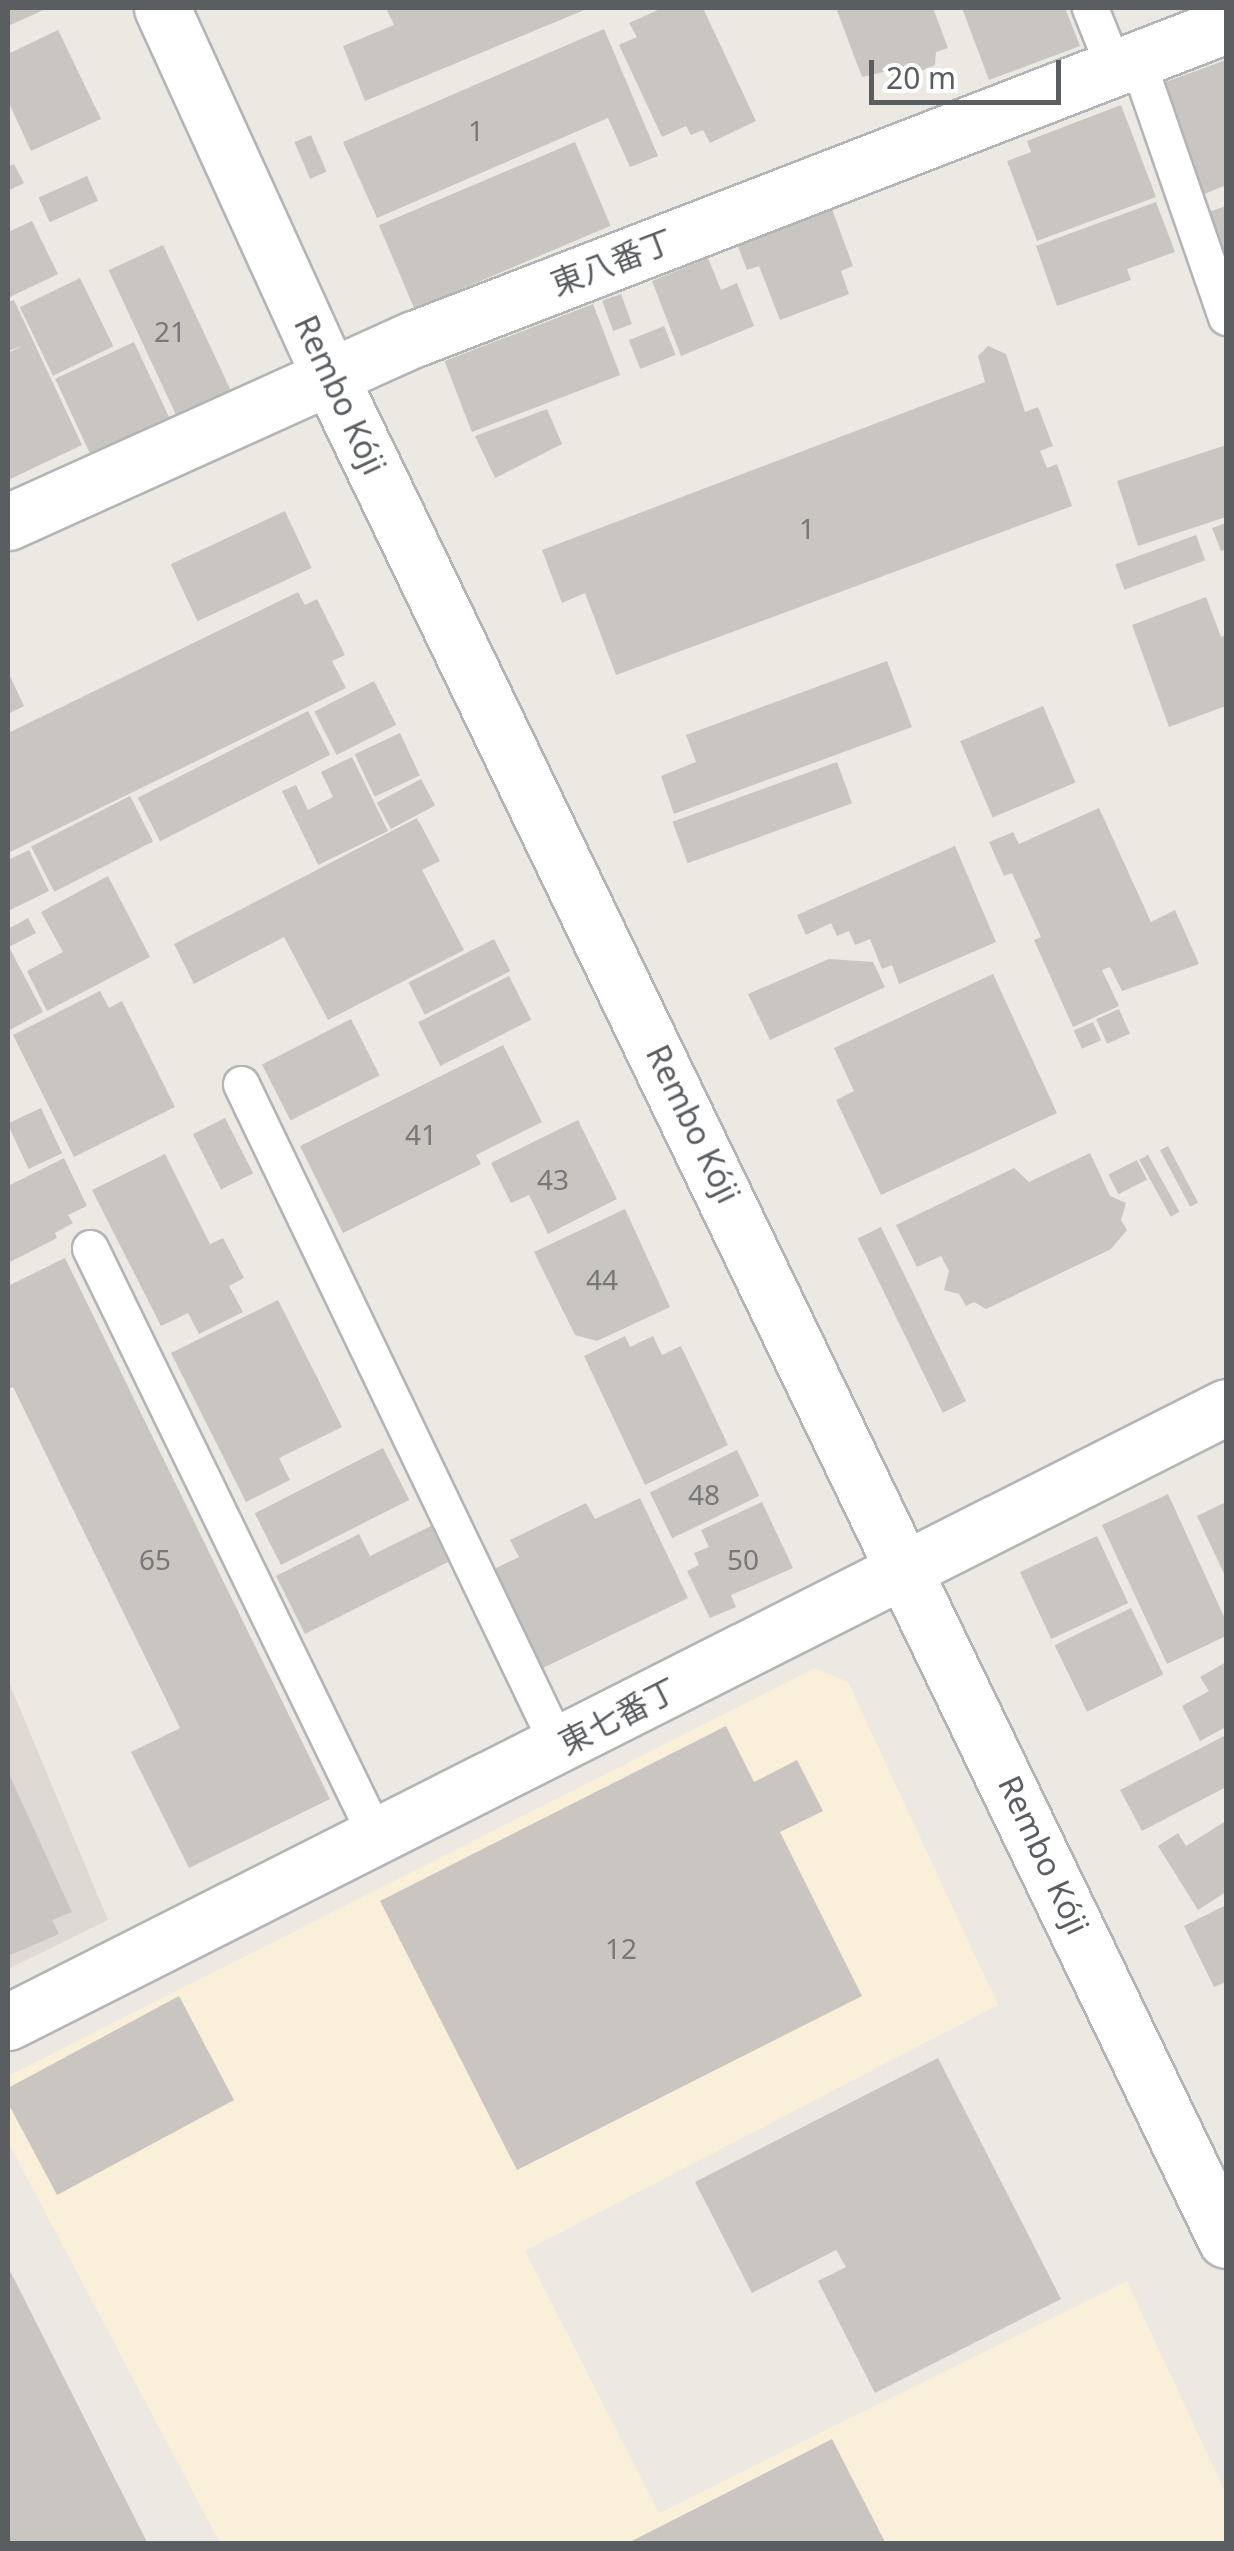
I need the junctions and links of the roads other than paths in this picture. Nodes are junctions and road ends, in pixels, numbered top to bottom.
1 (162, 8) edge
2 (1090, 8) edge
3 (1226, 25) edge
4 (1125, 64) junction
5 (1226, 316) edge
6 (330, 377) junction
7 (8, 522) edge
8 (241, 1084) dead end
9 (90, 1248) dead end
10 (1226, 1407) edge
11 (907, 1570) junction
12 (558, 1746) junction
13 (377, 1838) junction
14 (8, 2022) edge
15 (1226, 2240) edge

1 - 6 street, Rembo Kóji
2 - 4 lane
3 - 4 street, 東八番丁
4 - 5 lane
4 - 6 street, 東八番丁
6 - 7 street, 東八番丁
6 - 11 street, Rembo Kóji
8 - 12 lane
9 - 13 lane
10 - 11 street, 東七番丁
11 - 12 street, 東七番丁
11 - 15 street, Rembo Kóji
12 - 13 street, 東七番丁
13 - 14 street, 東七番丁

